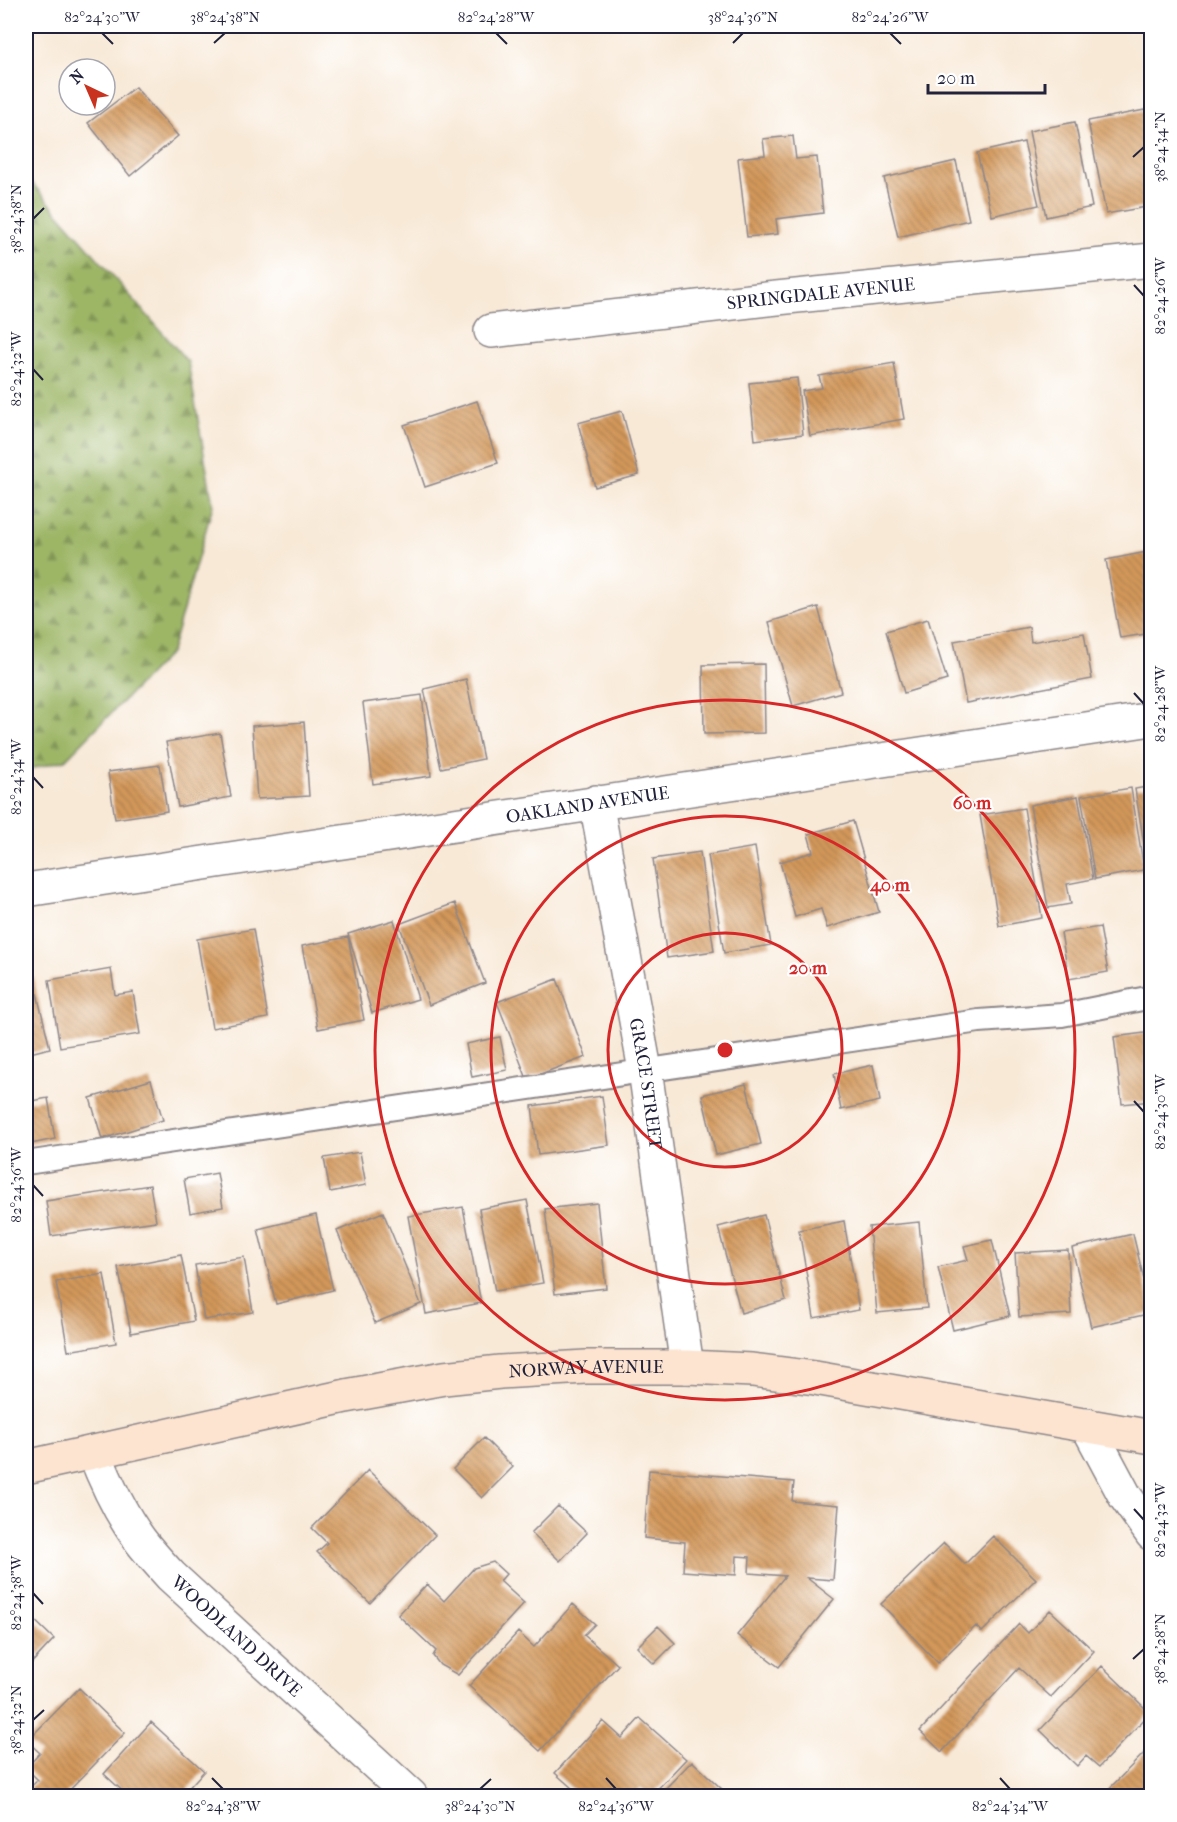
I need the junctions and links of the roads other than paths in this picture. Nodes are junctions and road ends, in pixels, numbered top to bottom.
1 (1152, 260) edge
2 (491, 331) dead end
3 (1152, 719) edge
4 (596, 802) junction
5 (26, 890) edge
6 (1152, 998) edge
7 (645, 1070) junction
8 (26, 1163) edge
9 (687, 1367) junction
10 (1087, 1425) junction
11 (1152, 1437) edge
12 (94, 1452) junction
13 (26, 1467) edge
14 (1152, 1534) edge
15 (411, 1797) edge

1 - 2 street, SPRINGDALE AVENUE
3 - 4 street, OAKLAND AVENUE
4 - 5 street, OAKLAND AVENUE
4 - 7 street, GRACE STREET
6 - 7 lane
7 - 8 lane
7 - 9 street, GRACE STREET
9 - 10 main road, NORWAY AVENUE
9 - 12 main road, NORWAY AVENUE
10 - 11 main road, NORWAY AVENUE
10 - 14 street
12 - 13 main road, NORWAY AVENUE
12 - 15 street, WOODLAND DRIVE

